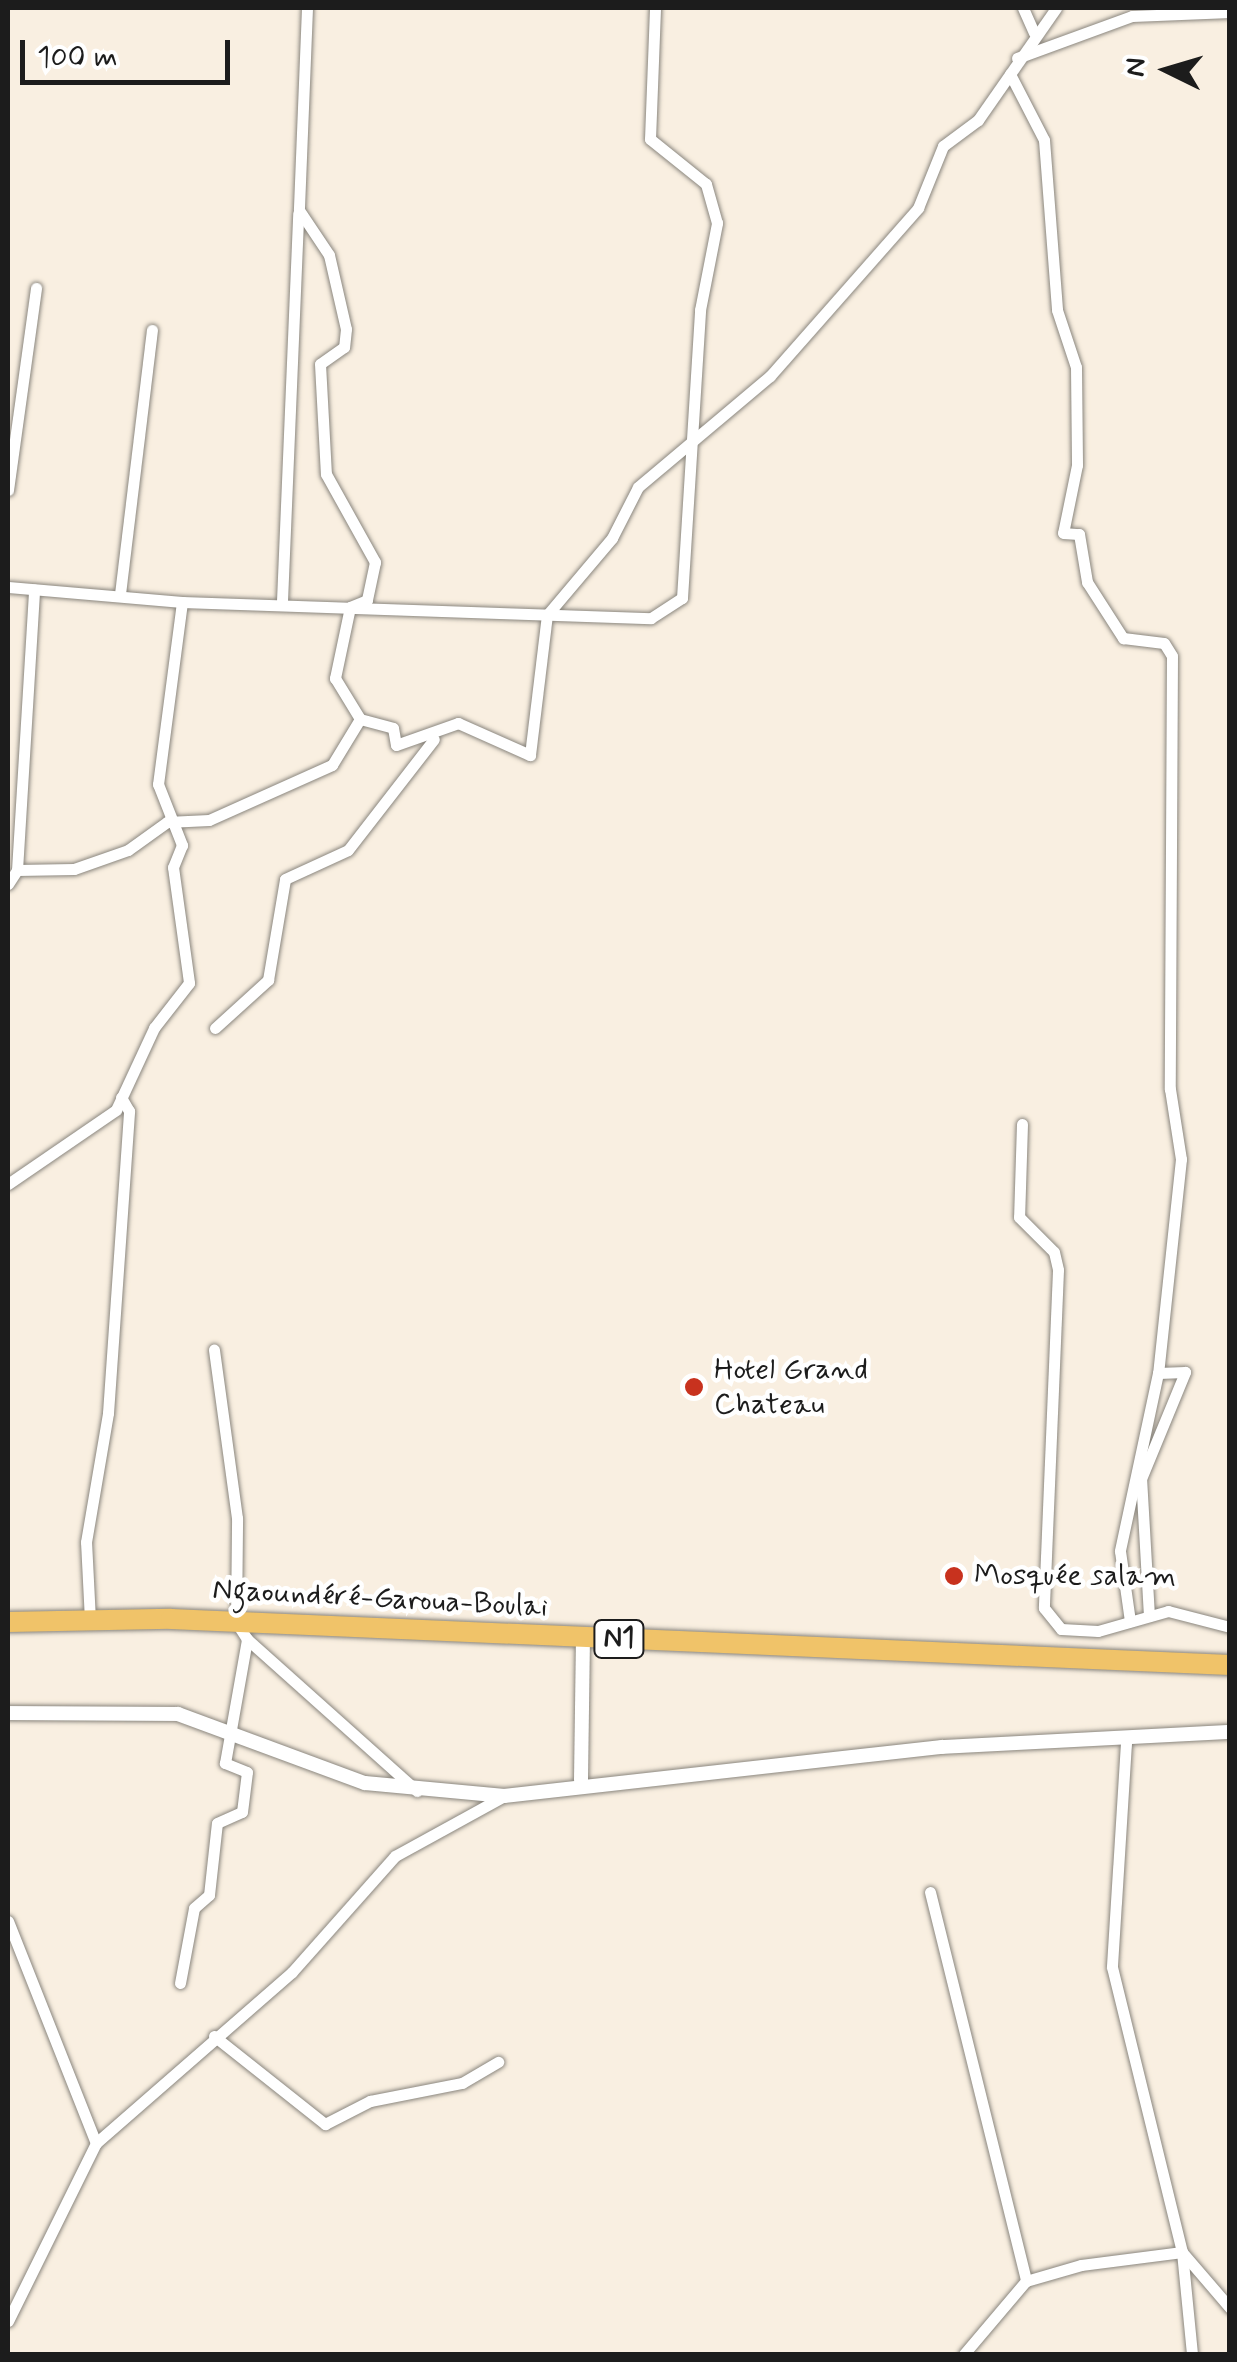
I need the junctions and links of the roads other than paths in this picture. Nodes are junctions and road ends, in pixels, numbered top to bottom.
1 (306, 8) edge
2 (655, 8) edge
3 (1022, 8) edge
4 (1056, 8) edge
5 (1230, 12) edge
6 (1034, 33) junction
7 (1017, 58) junction
8 (1010, 74) junction
9 (299, 210) junction
10 (36, 288) dead end
11 (152, 330) dead end
12 (689, 442) junction
13 (8, 490) edge
14 (8, 587) edge
15 (34, 590) junction
16 (120, 594) junction
17 (182, 602) junction
18 (282, 602) junction
19 (350, 608) junction
20 (547, 615) junction
21 (360, 719) junction
22 (450, 728) junction
23 (167, 822) junction
24 (17, 870) junction
25 (8, 884) edge
26 (216, 1028) dead end
27 (121, 1097) junction
28 (1022, 1124) dead end
29 (8, 1184) edge
30 (214, 1350) dead end
31 (1158, 1373) junction
32 (1149, 1616) junction
33 (90, 1620) junction
34 (1130, 1621) junction
35 (8, 1622) edge
36 (1230, 1627) edge
37 (241, 1631) junction
38 (583, 1638) junction
39 (1230, 1664) edge
40 (8, 1714) edge
41 (232, 1732) junction
42 (1230, 1732) edge
43 (1126, 1742) junction
44 (582, 1780) junction
45 (420, 1794) junction
46 (504, 1796) junction
47 (930, 1892) dead end
48 (8, 1921) edge
49 (180, 1983) dead end
50 (214, 2036) junction
51 (498, 2062) dead end
52 (96, 2143) junction
53 (1182, 2252) junction
54 (1026, 2281) junction
55 (1230, 2308) edge
56 (8, 2321) edge
57 (964, 2354) edge
58 (1192, 2354) edge

1 - 9 street
2 - 12 street
3 - 6 street
4 - 6 street
5 - 7 street
6 - 7 street
7 - 8 street
8 - 12 street
8 - 31 street
9 - 18 street
9 - 19 street
10 - 13 street
11 - 16 street
12 - 20 street
12 - 20 street
14 - 15 street
15 - 16 street
15 - 24 street
16 - 17 street
17 - 18 street
17 - 23 street
18 - 19 street
19 - 20 street
19 - 21 street
20 - 22 street
21 - 22 street
21 - 23 street
22 - 26 street
23 - 24 street
23 - 27 street
24 - 25 street
27 - 29 street
27 - 33 street
28 - 34 street
30 - 37 street
31 - 32 street
31 - 34 street
32 - 34 street
32 - 36 street
33 - 35 highway, Ngaoundéré-Garoua-Boulai / N1
33 - 37 highway, Ngaoundéré-Garoua-Boulai / N1
37 - 38 highway, Ngaoundéré-Garoua-Boulai / N1
37 - 41 street
37 - 45 street
38 - 39 highway, Ngaoundéré-Garoua-Boulai / N1
38 - 44 street
40 - 41 street
41 - 45 street
41 - 49 street
42 - 43 street
43 - 44 street
43 - 53 street
44 - 46 street
45 - 46 street
46 - 50 street
47 - 54 street
48 - 52 street
50 - 51 street
50 - 52 street
52 - 56 street
53 - 54 street
53 - 55 street
53 - 58 street
54 - 57 street

